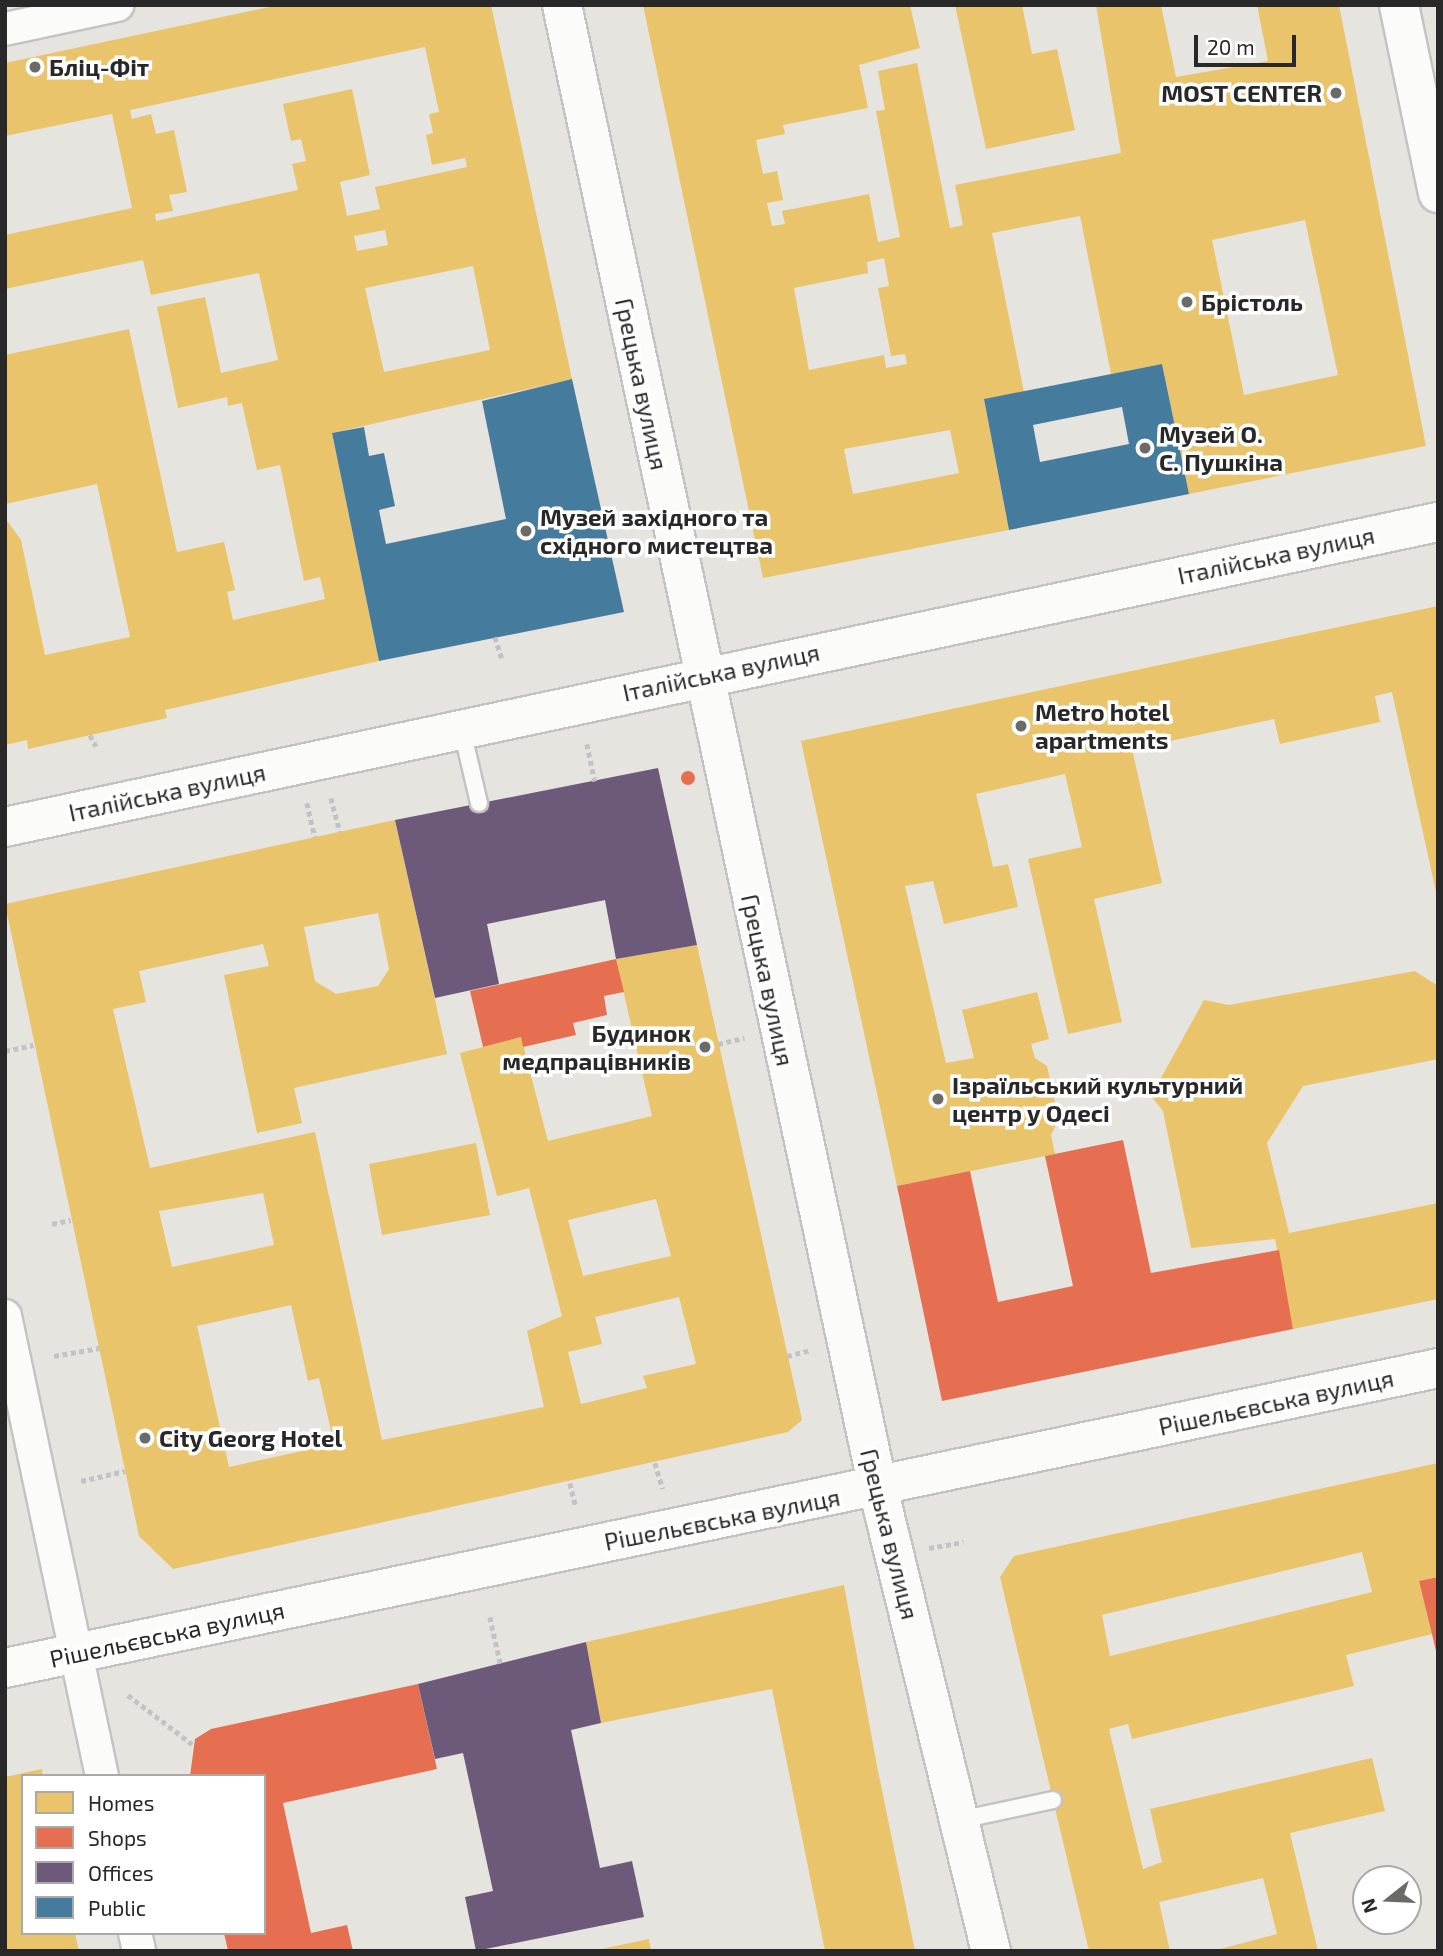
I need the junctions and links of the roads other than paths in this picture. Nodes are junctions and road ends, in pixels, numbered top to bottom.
1 (117, 5) edge
2 (562, 5) edge
3 (1399, 5) edge
4 (5, 29) edge
5 (1438, 193) edge
6 (1438, 522) edge
7 (702, 678) junction
8 (462, 727) junction
9 (479, 803) dead end
10 (5, 827) edge
11 (5, 1317) edge
12 (1438, 1368) edge
13 (878, 1488) junction
14 (76, 1653) junction
15 (5, 1668) edge
16 (102, 1774) edge
17 (1053, 1800) dead end
18 (960, 1820) junction
19 (992, 1951) edge

1 - 4 street
2 - 7 street, Грецька вулиця
3 - 5 street
6 - 7 street, Італійська вулиця
7 - 8 street, Італійська вулиця
7 - 13 street, Грецька вулиця
8 - 9 lane
8 - 10 street, Італійська вулиця
11 - 14 street
12 - 13 street, Рішельєвська вулиця
13 - 14 street, Рішельєвська вулиця
13 - 18 street, Грецька вулиця
14 - 15 street, Рішельєвська вулиця
14 - 16 street
17 - 18 lane
18 - 19 street, Грецька вулиця

